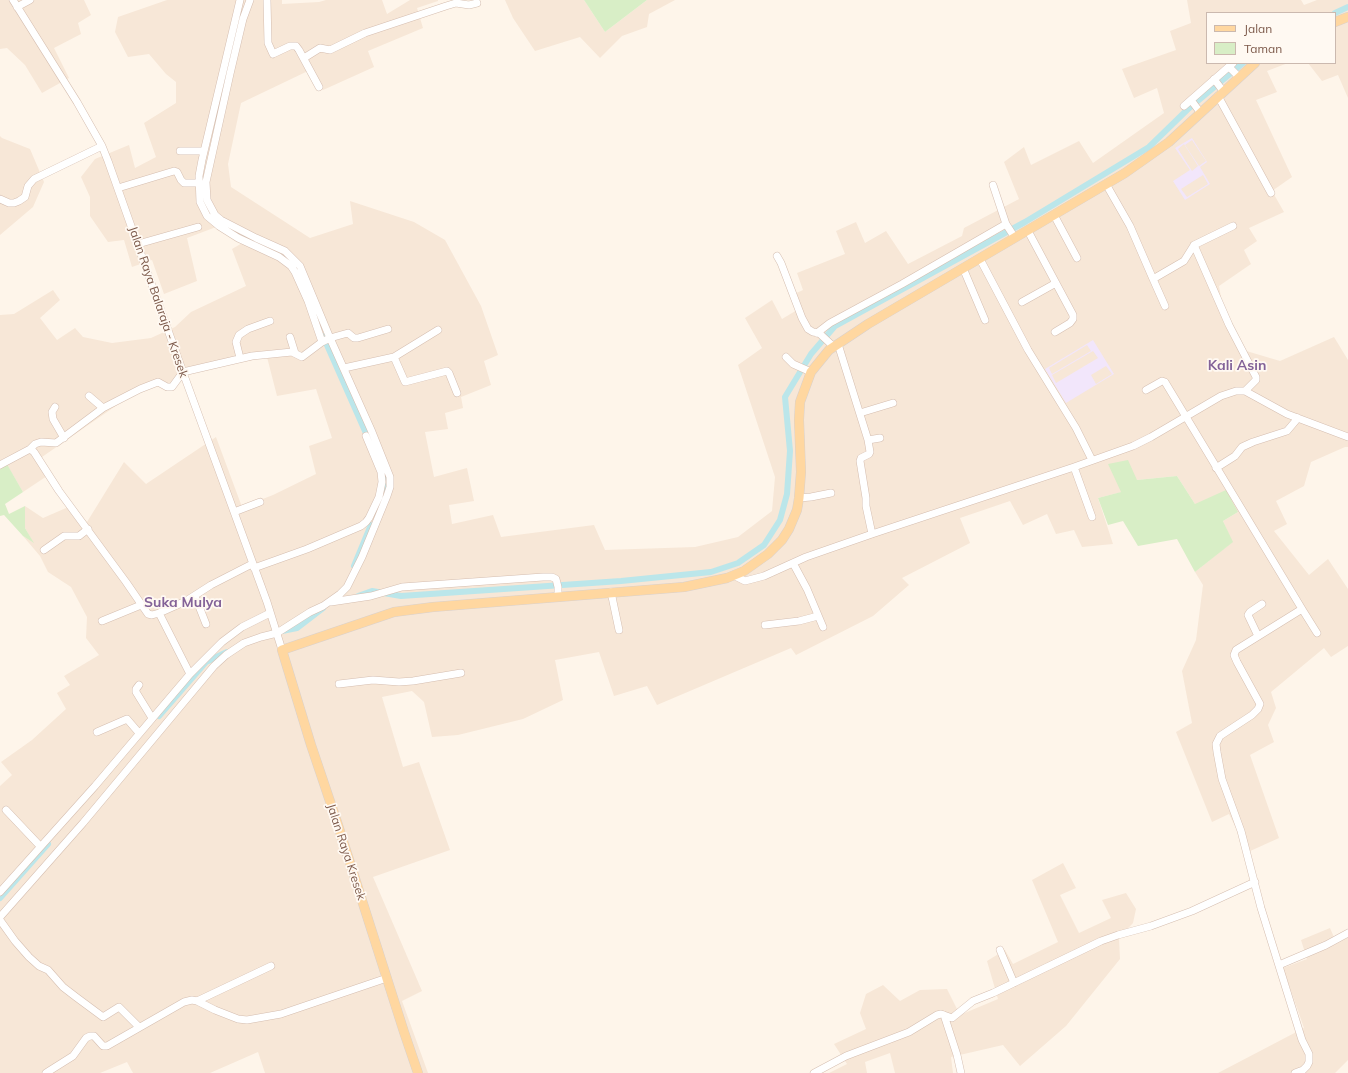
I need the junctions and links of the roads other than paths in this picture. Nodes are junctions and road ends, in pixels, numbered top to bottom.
1 (30, 0) edge
2 (240, 0) edge
3 (250, 0) edge
4 (267, 0) edge
5 (15, 3) edge
6 (477, 3) dead end
7 (1348, 17) edge
8 (1336, 22) edge
9 (304, 58) junction
10 (1251, 64) edge
11 (1234, 70) edge
12 (226, 74) junction
13 (1218, 86) junction
14 (319, 87) dead end
15 (1192, 101) junction
16 (1184, 106) dead end
17 (1199, 110) junction
18 (102, 146) junction
19 (204, 151) junction
20 (180, 152) dead end
21 (199, 183) junction
22 (993, 184) dead end
23 (1106, 184) junction
24 (118, 188) junction
25 (1271, 193) dead end
26 (0, 199) edge
27 (1054, 215) junction
28 (1007, 225) junction
29 (1233, 226) dead end
30 (198, 227) dead end
31 (1028, 230) junction
32 (1014, 237) junction
33 (138, 244) junction
34 (1194, 245) junction
35 (778, 256) dead end
36 (980, 258) junction
37 (1077, 258) dead end
38 (963, 268) junction
39 (1153, 278) junction
40 (1056, 283) junction
41 (1022, 302) dead end
42 (1165, 306) dead end
43 (985, 320) dead end
44 (270, 321) dead end
45 (388, 329) dead end
46 (438, 330) dead end
47 (1055, 332) dead end
48 (818, 333) junction
49 (290, 337) dead end
50 (326, 340) junction
51 (833, 344) junction
52 (295, 353) junction
53 (394, 357) junction
54 (786, 357) dead end
55 (240, 358) junction
56 (344, 368) junction
57 (808, 371) junction
58 (183, 372) junction
59 (1146, 390) dead end
60 (1245, 391) junction
61 (456, 393) dead end
62 (89, 396) dead end
63 (893, 403) dead end
64 (55, 407) dead end
65 (103, 408) junction
66 (860, 413) junction
67 (1186, 418) junction
68 (1298, 418) junction
69 (366, 436) dead end
70 (1348, 437) edge
71 (64, 438) junction
72 (880, 438) dead end
73 (868, 440) junction
74 (30, 449) junction
75 (1092, 460) junction
76 (0, 466) edge
77 (1074, 468) junction
78 (1216, 468) junction
79 (830, 493) dead end
80 (799, 498) junction
81 (260, 502) dead end
82 (234, 512) junction
83 (1092, 517) dead end
84 (88, 529) junction
85 (872, 534) junction
86 (44, 550) dead end
87 (793, 563) junction
88 (253, 566) junction
89 (735, 576) junction
90 (611, 592) junction
91 (194, 596) junction
92 (558, 597) junction
93 (329, 603) junction
94 (1262, 604) dead end
95 (141, 605) junction
96 (1302, 609) junction
97 (159, 613) junction
98 (272, 616) junction
99 (818, 616) junction
100 (102, 621) dead end
101 (206, 624) dead end
102 (765, 625) dead end
103 (823, 627) dead end
104 (619, 630) dead end
105 (277, 631) junction
106 (1317, 633) dead end
107 (1258, 636) junction
108 (282, 650) junction
109 (461, 673) dead end
110 (193, 679) junction
111 (339, 684) dead end
112 (139, 685) dead end
113 (152, 718) junction
114 (97, 732) dead end
115 (139, 733) junction
116 (6, 810) dead end
117 (40, 846) junction
118 (1255, 882) junction
119 (0, 892) edge
120 (0, 918) edge
121 (1348, 933) edge
122 (1000, 950) dead end
123 (1279, 965) junction
124 (271, 966) dead end
125 (387, 978) junction
126 (1014, 983) junction
127 (197, 1000) junction
128 (944, 1015) junction
129 (140, 1027) junction
130 (46, 1073) edge
131 (418, 1073) edge
132 (814, 1073) edge
133 (961, 1073) edge
134 (1295, 1073) edge

1 - 5 street
2 - 12 street
3 - 12 street
4 - 9 street
5 - 18 street, Jalan Raya Balaraja - Kresek
6 - 9 street
7 - 8 main road
9 - 14 street
10 - 11 main road
11 - 13 main road
11 - 13 street
12 - 19 street
12 - 50 street
13 - 15 street
13 - 17 main road
13 - 25 street
15 - 16 street
15 - 17 street
17 - 23 main road
18 - 24 street, Jalan Raya Balaraja - Kresek
18 - 26 street
19 - 20 street
19 - 21 street
21 - 24 street
21 - 50 street
22 - 28 street
23 - 27 main road
23 - 39 street
24 - 33 street, Jalan Raya Balaraja - Kresek
27 - 31 main road
27 - 37 street
28 - 32 street
28 - 48 street
29 - 34 street
30 - 33 street
31 - 32 main road
31 - 40 street
32 - 36 main road
33 - 58 street, Jalan Raya Balaraja - Kresek
34 - 39 street
34 - 60 street
35 - 48 street
36 - 38 main road
36 - 75 street
38 - 43 street
38 - 51 main road
39 - 42 street
40 - 41 street
40 - 47 street
44 - 55 street
45 - 50 street
46 - 53 street
48 - 51 street
49 - 52 street
50 - 52 street
50 - 56 street
51 - 57 main road
51 - 66 street
52 - 55 street
53 - 56 street
53 - 61 street
54 - 57 street
55 - 58 street
56 - 93 street
57 - 80 main road
58 - 65 street
58 - 82 street, Jalan Raya Balaraja - Kresek
59 - 67 street
60 - 67 street
60 - 68 street
62 - 65 street
63 - 66 street
64 - 71 street
65 - 71 street
66 - 73 street
67 - 75 street
67 - 78 street
68 - 70 street
68 - 78 street
69 - 88 street
71 - 74 street
72 - 73 street
73 - 85 street
74 - 76 street
74 - 84 street
75 - 77 street
77 - 83 street
77 - 85 street
78 - 96 street
79 - 80 street
80 - 89 main road
81 - 82 street
82 - 88 street, Jalan Raya Balaraja - Kresek
84 - 86 street
84 - 95 street
85 - 87 street
87 - 89 street
87 - 99 street
88 - 91 street
88 - 98 street, Jalan Raya Balaraja - Kresek
89 - 90 main road
90 - 92 main road
90 - 104 street
91 - 97 street
91 - 101 street
92 - 93 street
92 - 108 main road
93 - 105 street
94 - 107 street
95 - 97 street
95 - 100 street
96 - 106 street
96 - 107 street
97 - 110 street
98 - 105 street, Jalan Raya Balaraja - Kresek
98 - 110 street
99 - 102 street
99 - 103 street
105 - 108 street, Jalan Raya Kresek
105 - 110 street
107 - 118 street
108 - 125 main road, Jalan Raya Kresek
109 - 111 street
110 - 113 street
110 - 120 street
112 - 113 street
113 - 115 street
114 - 115 street
115 - 117 street
116 - 117 street
117 - 119 street
118 - 123 street
118 - 126 street
120 - 129 street
121 - 123 street
122 - 126 street
123 - 134 street
124 - 127 street
125 - 127 street
125 - 131 main road, Jalan Raya Kresek
126 - 128 street
127 - 129 street
128 - 132 street
128 - 133 street
129 - 130 street

